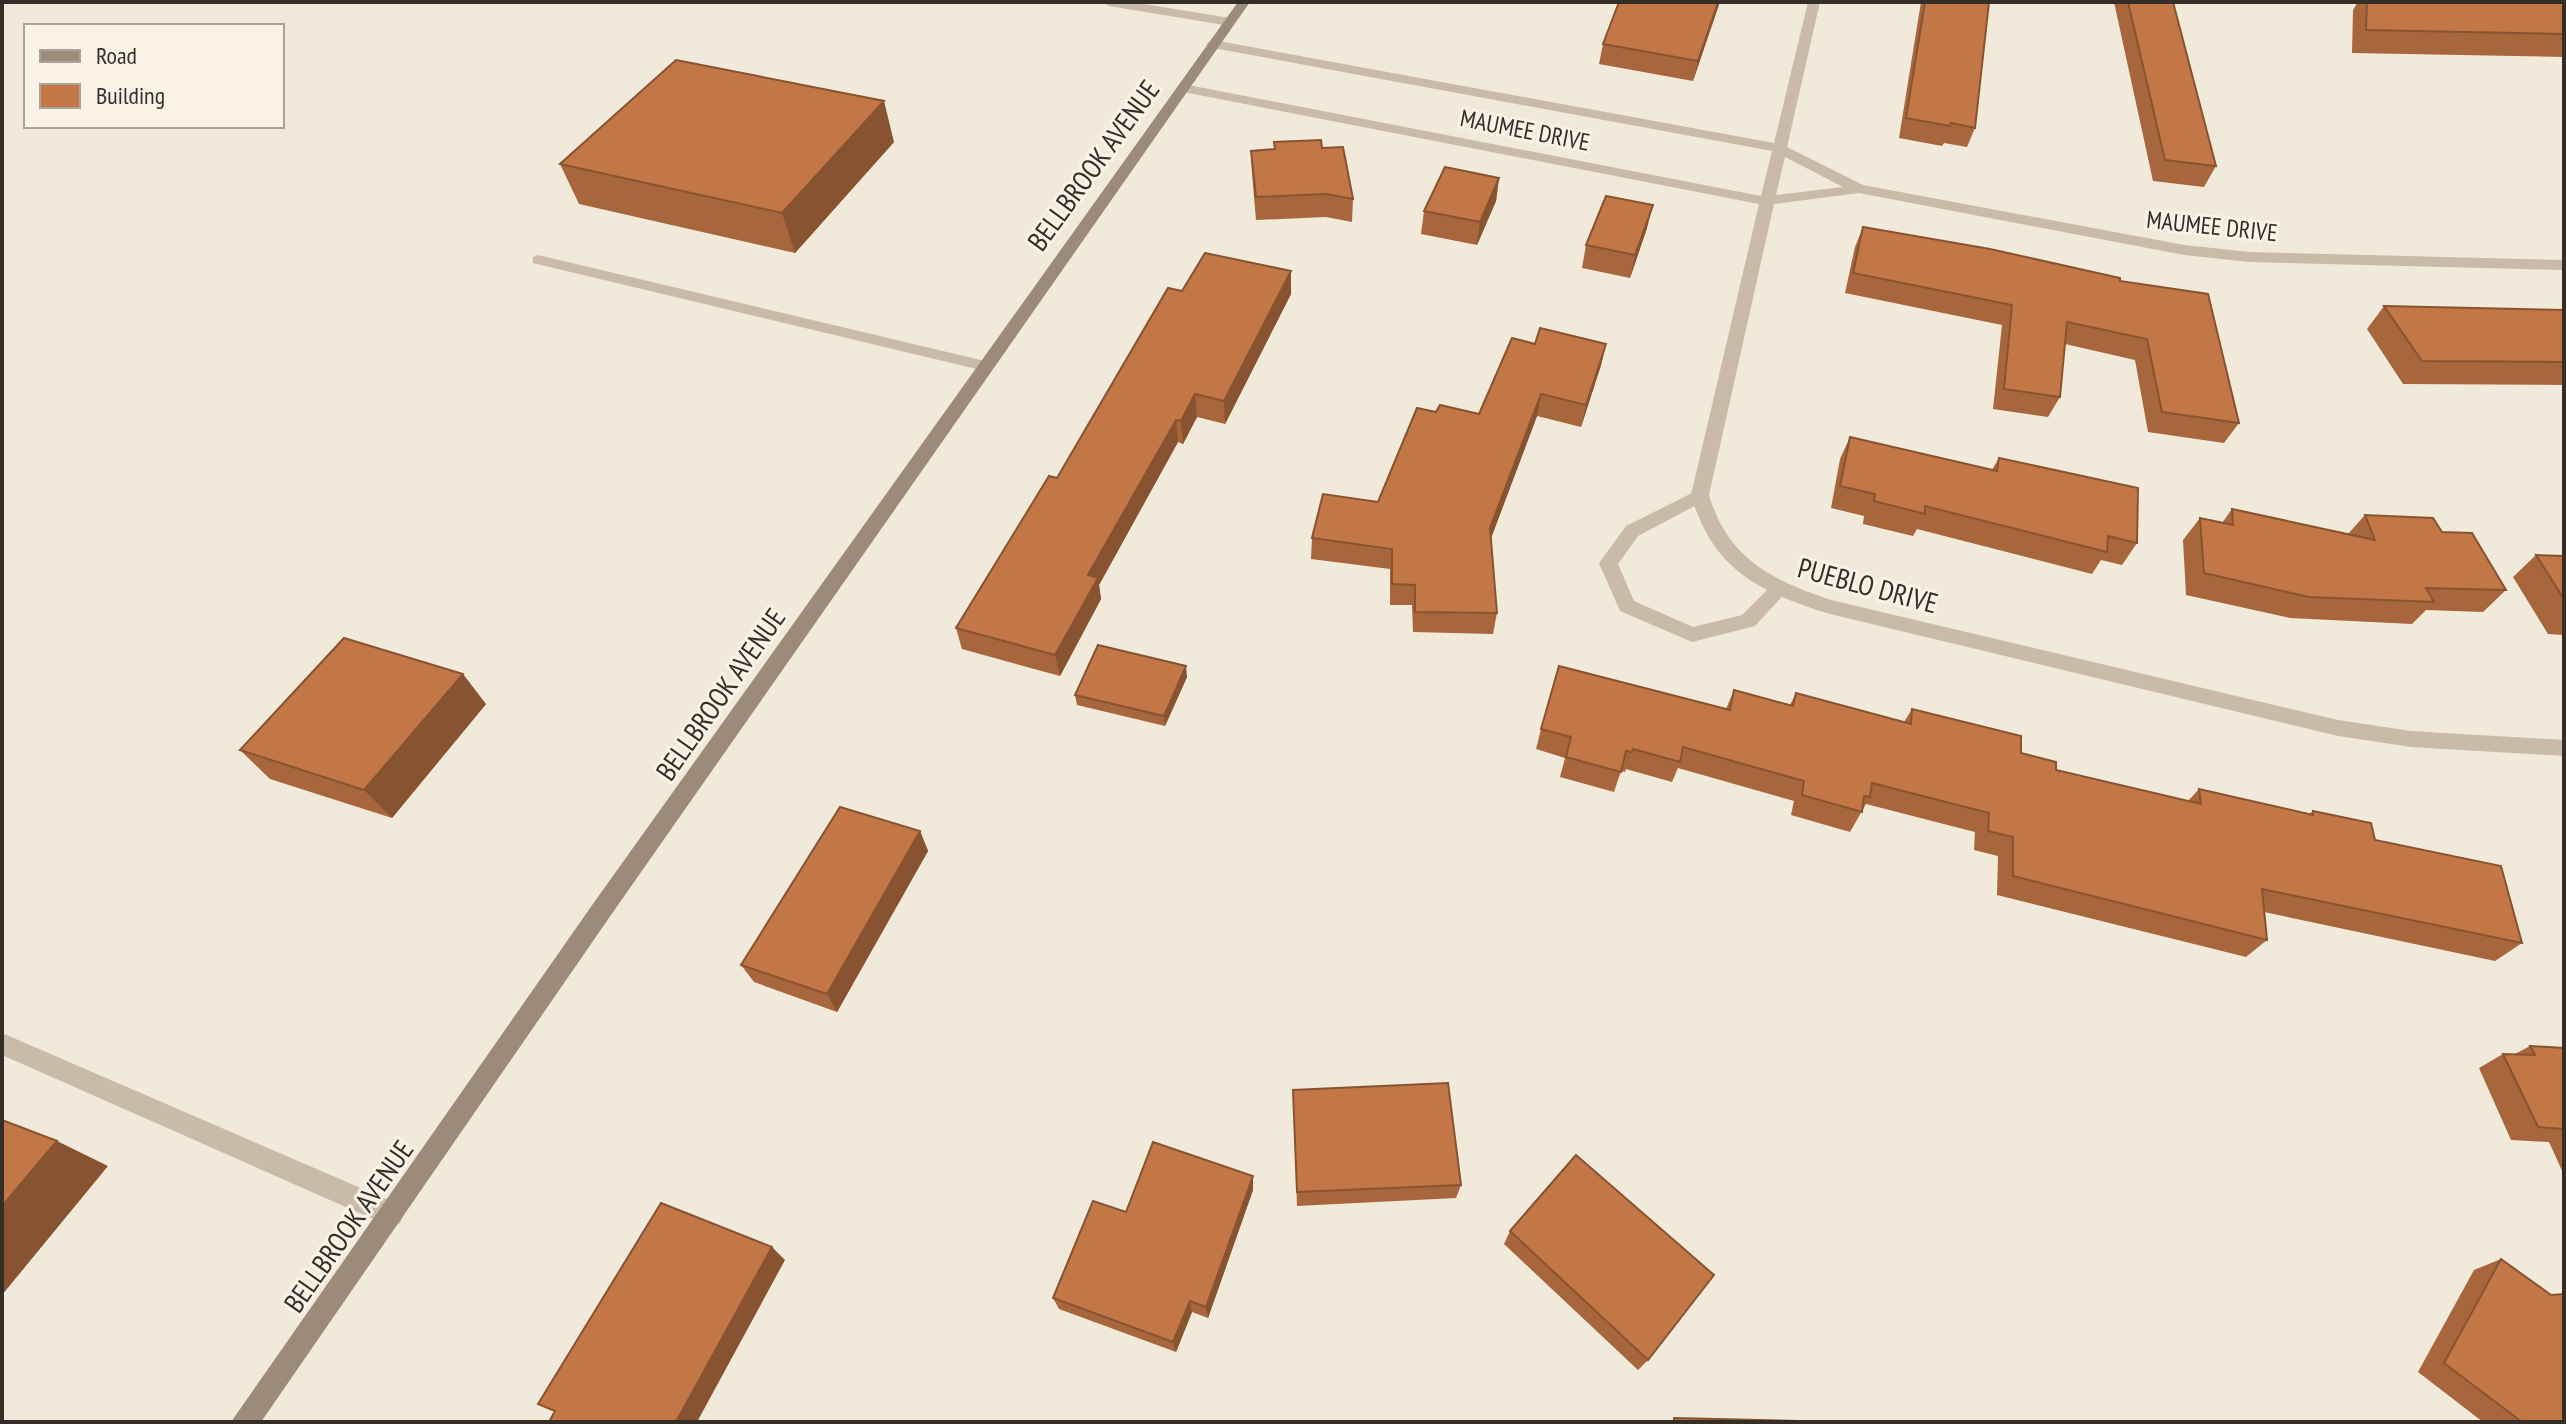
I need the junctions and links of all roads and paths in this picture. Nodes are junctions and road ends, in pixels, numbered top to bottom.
1 (1109, 2) edge
2 (1244, 2) edge
3 (1814, 2) edge
4 (1230, 22) junction
5 (1213, 44) junction
6 (1183, 88) junction
7 (1778, 148) junction
8 (1859, 189) junction
9 (1766, 201) junction
10 (538, 260) dead end
11 (2564, 265) edge
12 (985, 366) junction
13 (1700, 495) junction
14 (1779, 590) junction
15 (2564, 748) edge
16 (2, 1044) edge
17 (391, 1214) junction
18 (245, 1422) edge

1 - 4 street
2 - 4 street, BELLBROOK AVENUE
3 - 7 street
4 - 5 street, BELLBROOK AVENUE
5 - 6 street, BELLBROOK AVENUE
5 - 7 street, MAUMEE DRIVE
6 - 9 street, MAUMEE DRIVE
6 - 12 street, BELLBROOK AVENUE
7 - 8 street, MAUMEE DRIVE
7 - 9 street
8 - 9 street, MAUMEE DRIVE
8 - 11 street, MAUMEE DRIVE
9 - 13 street
10 - 12 street
12 - 17 street, BELLBROOK AVENUE
13 - 14 street, PUEBLO DRIVE
13 - 14 street
14 - 15 street, PUEBLO DRIVE
16 - 17 street
17 - 18 street, BELLBROOK AVENUE

